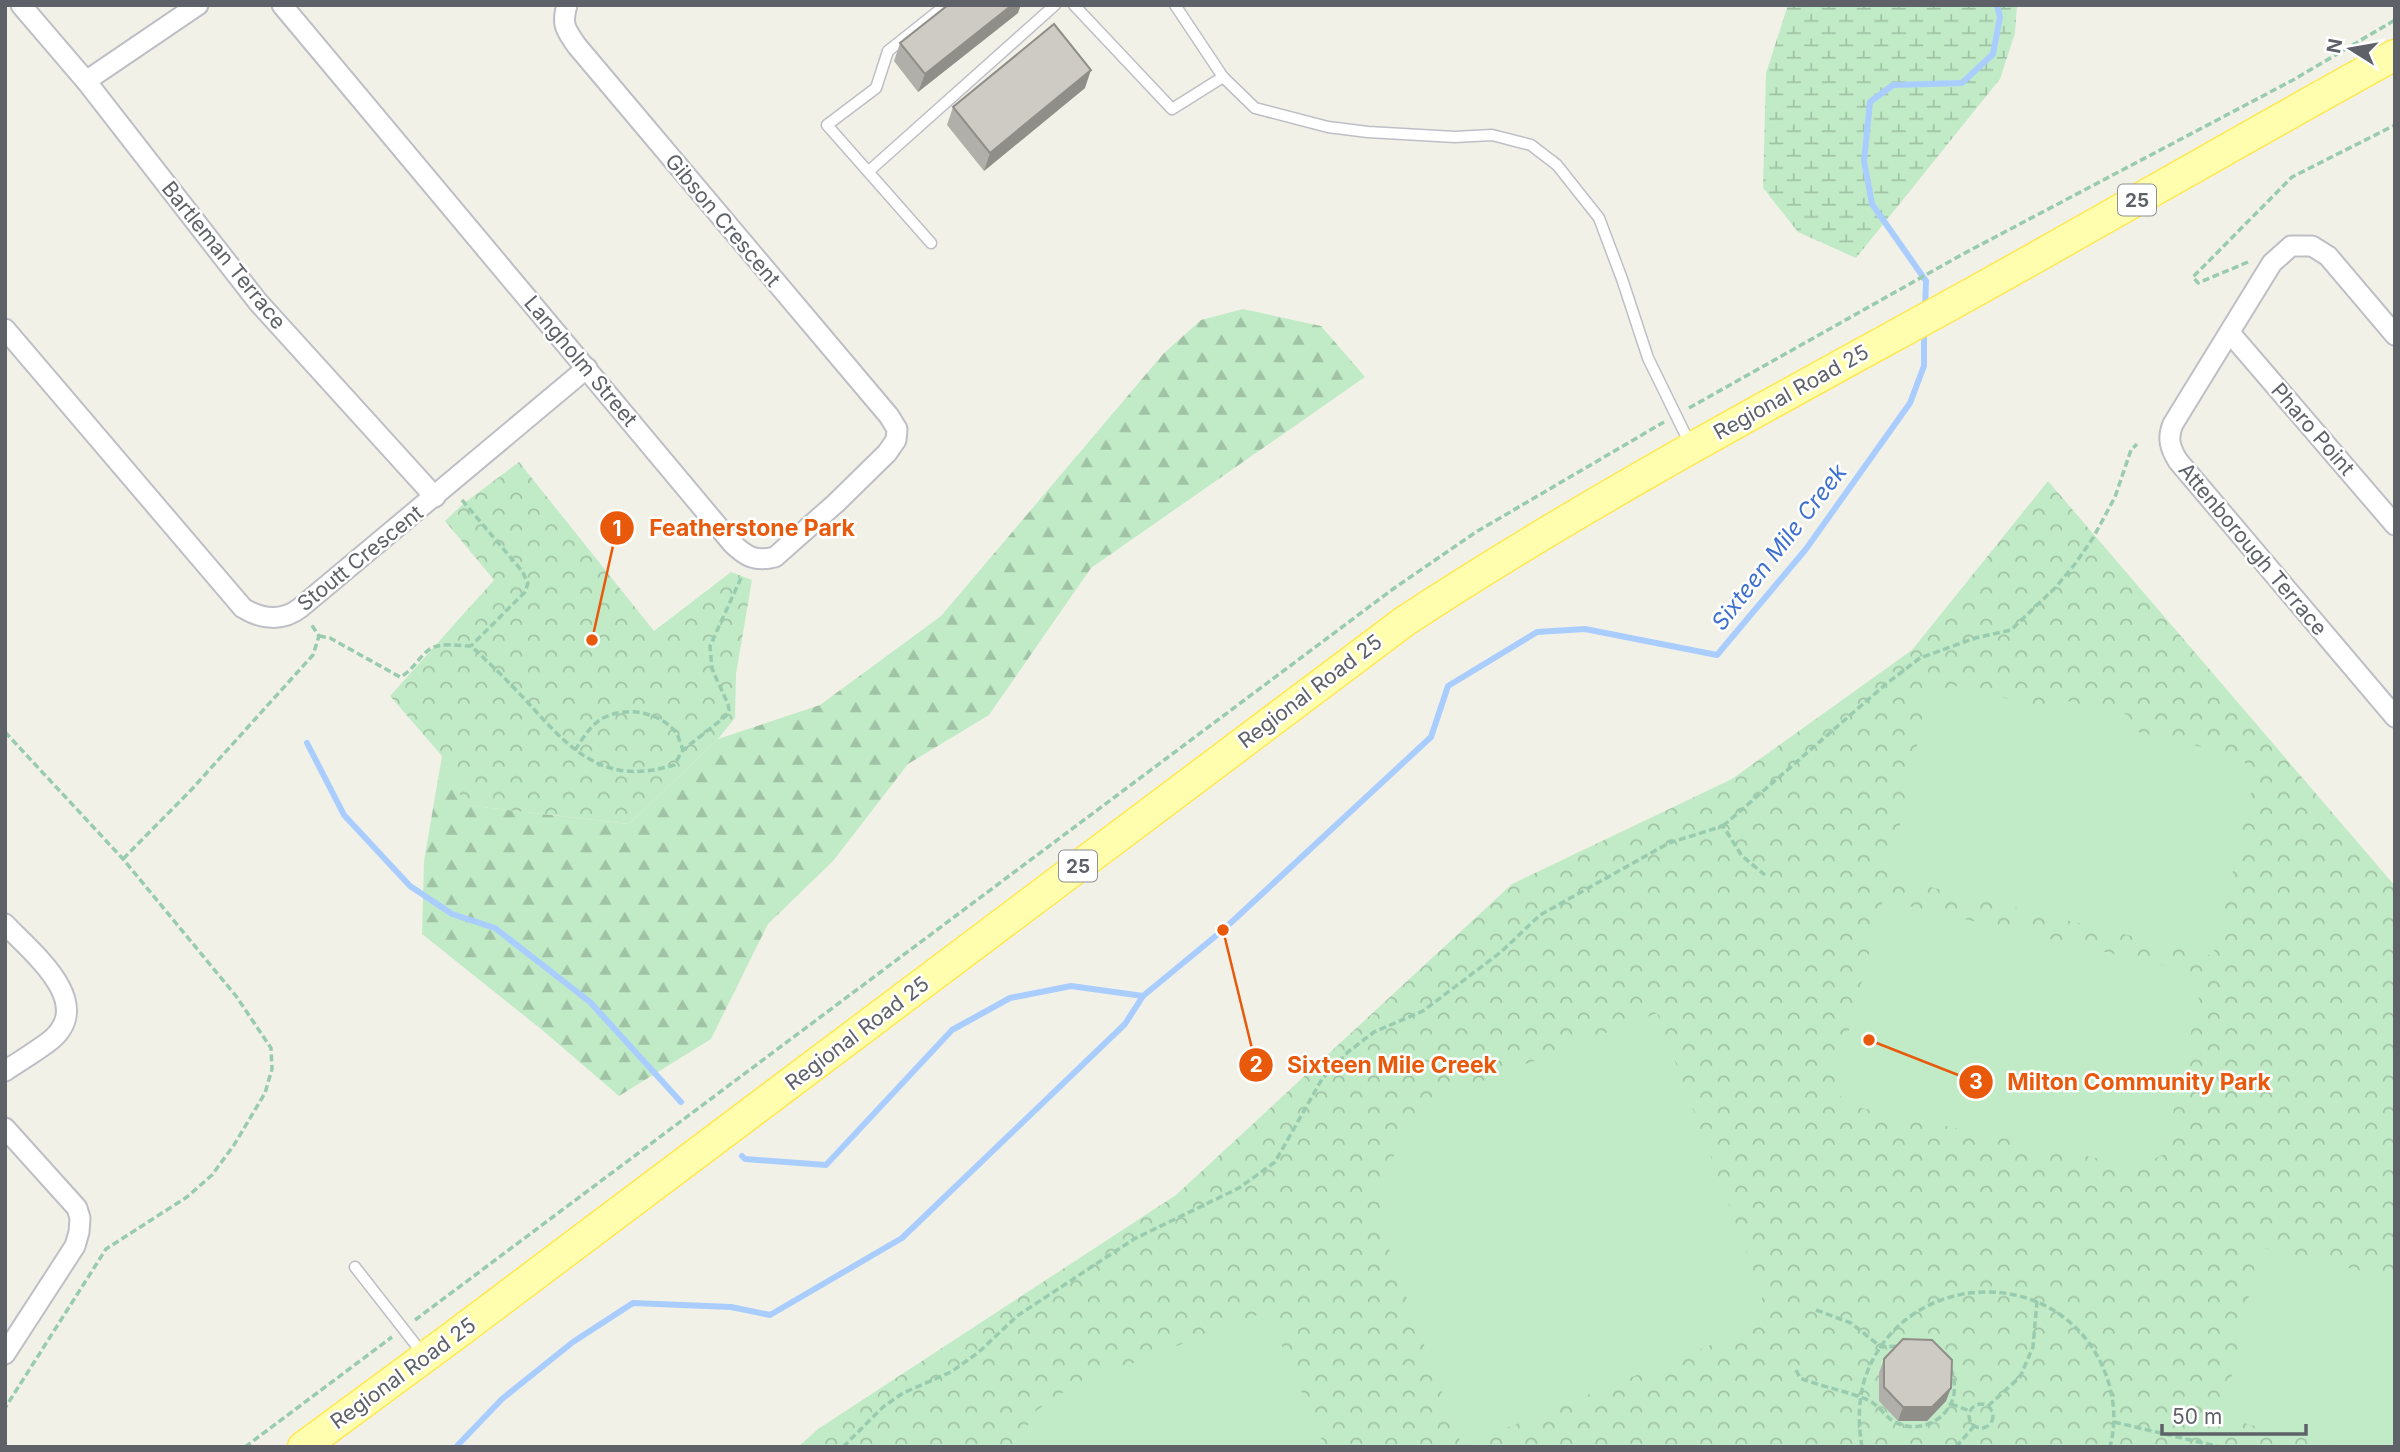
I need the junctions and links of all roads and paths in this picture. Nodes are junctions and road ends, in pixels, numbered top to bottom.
1 (22, 5) edge
2 (198, 5) edge
3 (282, 5) edge
4 (567, 5) edge
5 (946, 5) edge
6 (1055, 5) edge
7 (1074, 5) edge
8 (1175, 5) edge
9 (2395, 20) edge
10 (2395, 55) edge
11 (1223, 77) junction
12 (86, 81) junction
13 (2395, 125) edge
14 (869, 171) junction
15 (931, 243) dead end
16 (2248, 262) dead end
17 (5, 329) edge
18 (2230, 333) junction
19 (2395, 335) edge
20 (587, 368) junction
21 (1676, 416) junction
22 (897, 429) joint
23 (2137, 444) dead end
24 (1692, 447) junction
25 (435, 497) junction
26 (461, 500) dead end
27 (2395, 525) edge
28 (741, 578) dead end
29 (300, 608) junction
30 (319, 636) junction
31 (471, 646) junction
32 (2395, 717) edge
33 (5, 732) edge
34 (575, 750) junction
35 (683, 750) junction
36 (1723, 826) junction
37 (123, 859) junction
38 (1765, 875) dead end
39 (5, 924) edge
40 (5, 1071) edge
41 (5, 1128) edge
42 (355, 1267) dead end
43 (2037, 1301) junction
44 (1816, 1310) dead end
45 (404, 1328) junction
46 (1903, 1346) edge
47 (1881, 1347) junction
48 (5, 1354) edge
49 (425, 1357) junction
50 (1946, 1363) edge
51 (1796, 1370) dead end
52 (1860, 1398) junction
53 (1951, 1404) junction
54 (1988, 1406) junction
55 (5, 1408) edge
56 (1970, 1412) junction
57 (2114, 1422) junction
58 (1975, 1425) junction
59 (245, 1447) edge
60 (303, 1447) edge
61 (843, 1447) edge
62 (1861, 1447) edge
63 (1956, 1447) edge
64 (2110, 1447) edge
65 (2220, 1447) edge

1 - 12 street, Bartleman Terrace
2 - 12 street
3 - 20 street, Langholm Street
4 - 22 street, Gibson Crescent
5 - 14 lane
6 - 14 lane
7 - 11 lane
8 - 11 lane
9 - 21 path
10 - 24 main road, Regional Road 25 / 25
11 - 21 lane
12 - 25 street, Bartleman Terrace
13 - 16 path
14 - 15 lane
17 - 29 street, Stoutt Crescent
18 - 19 street, Attenborough Terrace
18 - 27 street, Pharo Point
18 - 32 street, Attenborough Terrace
20 - 22 street, Langholm Street
20 - 25 street, Stoutt Crescent
21 - 24 lane
21 - 45 path
23 - 36 path
24 - 49 main road, Regional Road 25 / 25
25 - 29 street, Stoutt Crescent
26 - 31 path
28 - 35 path
29 - 30 path
30 - 31 path
30 - 37 path
31 - 34 path
33 - 37 path
34 - 35 path
34 - 35 path
36 - 38 path
36 - 61 path
37 - 55 path
39 - 40 street
41 - 48 street
42 - 45 lane
43 - 47 path
43 - 54 path
43 - 57 path
44 - 47 path
45 - 49 lane
45 - 59 path
46 - 47 path
47 - 52 path
49 - 60 main road, Regional Road 25 / 25
50 - 53 path
51 - 52 path
52 - 53 path
52 - 62 path
53 - 56 path
54 - 56 path
54 - 58 path
56 - 58 path
57 - 64 path
57 - 65 path
58 - 63 path

